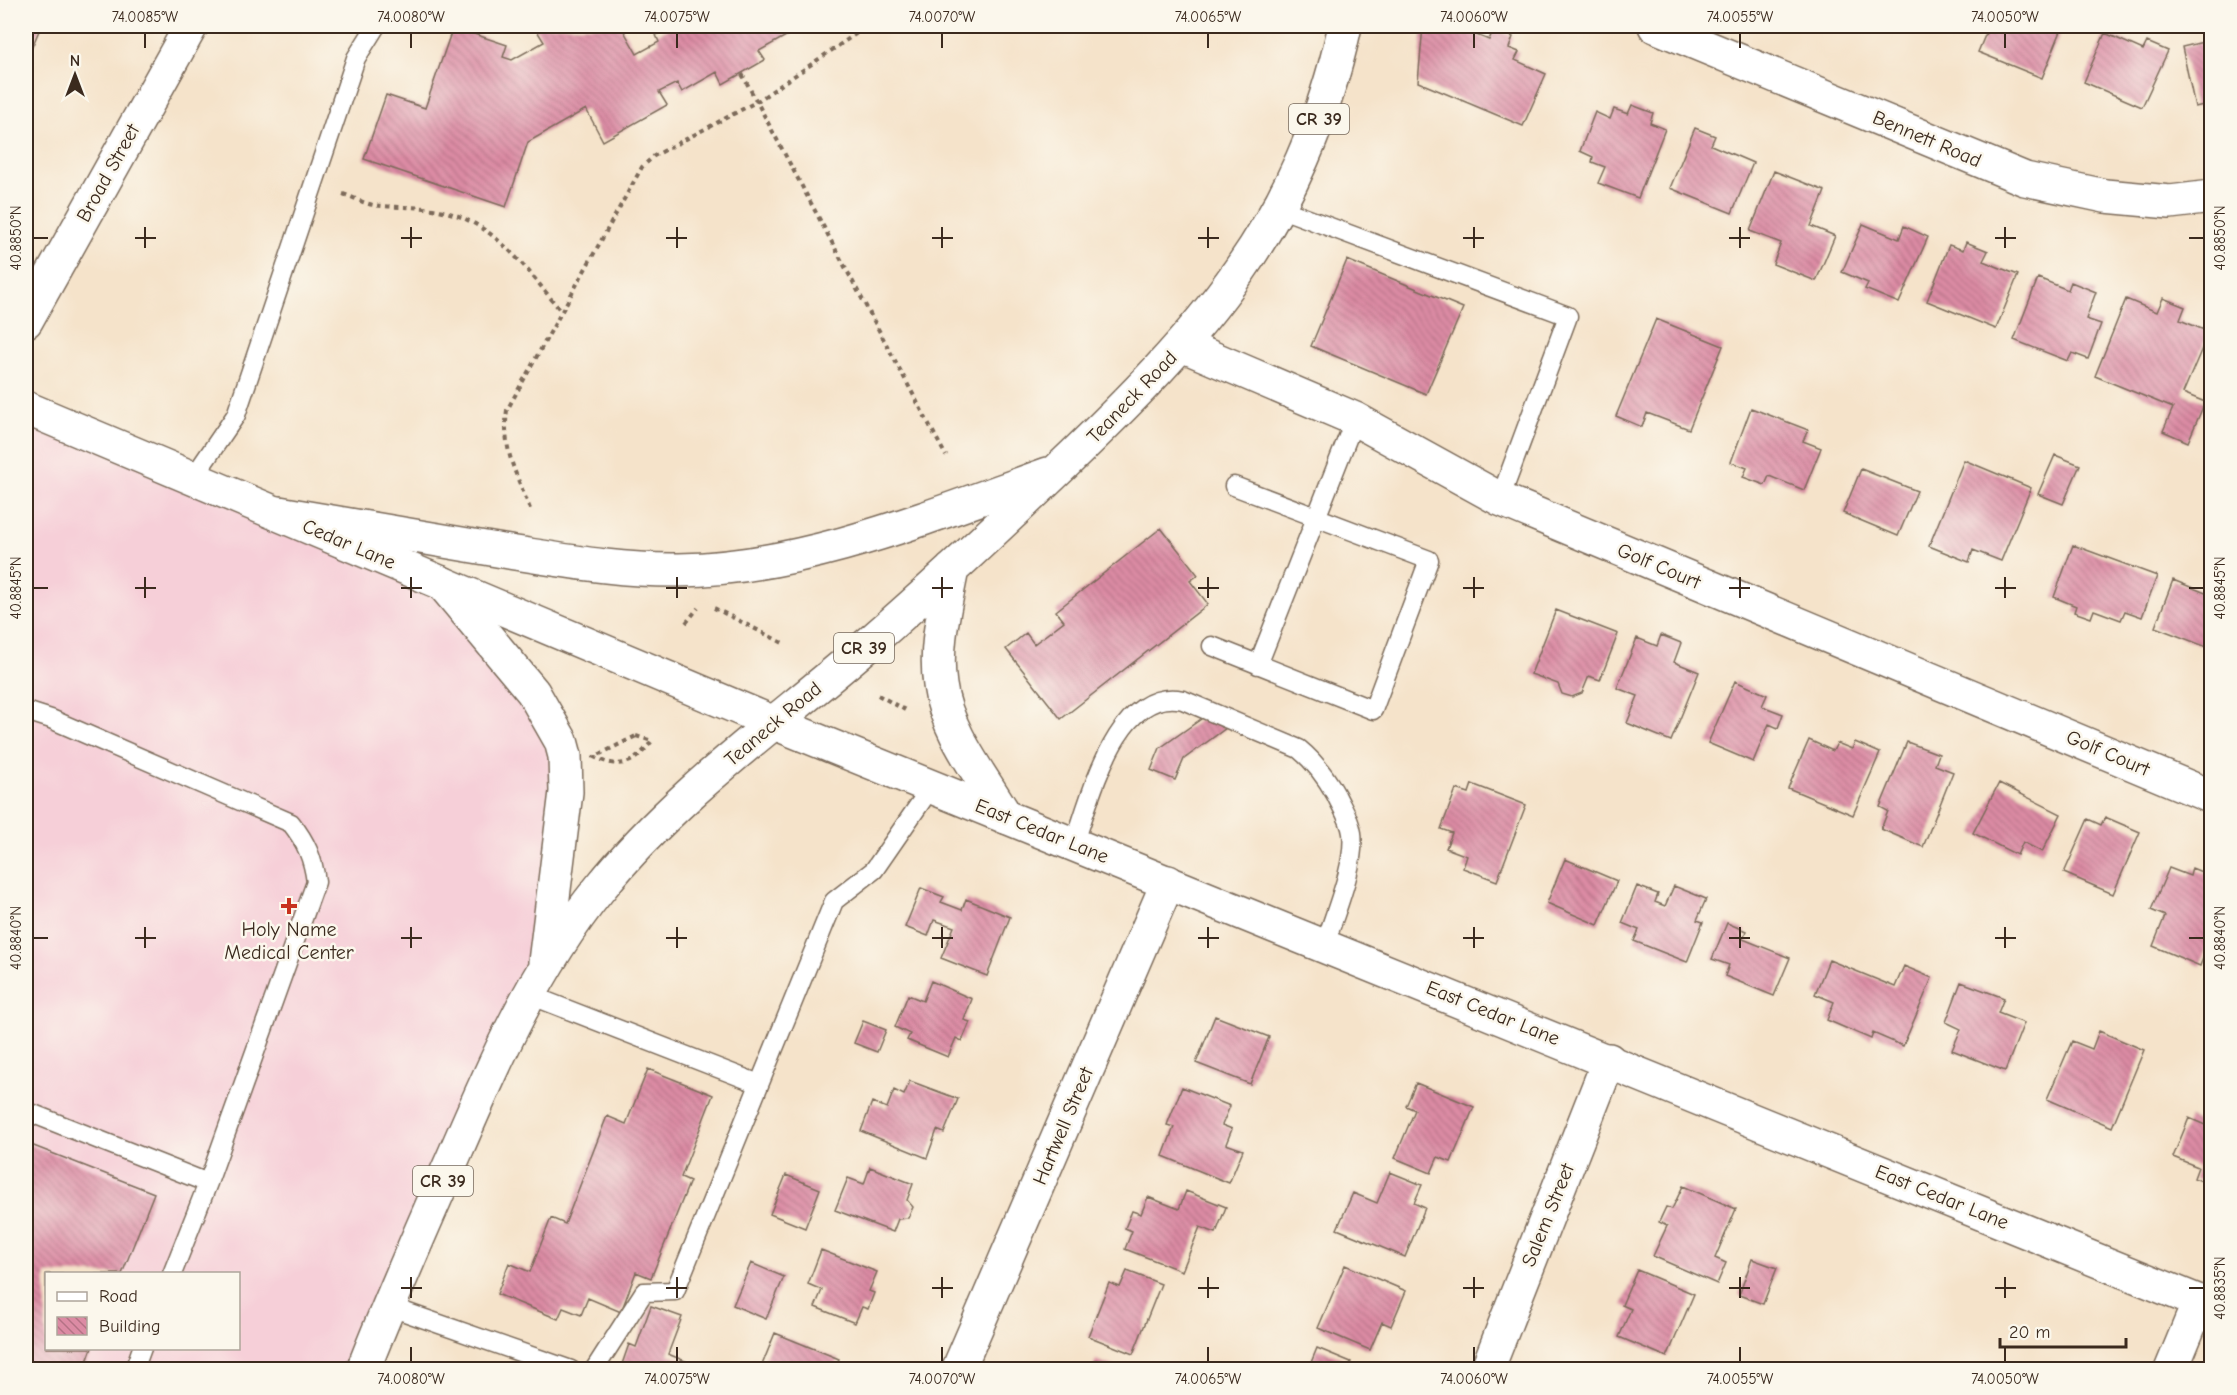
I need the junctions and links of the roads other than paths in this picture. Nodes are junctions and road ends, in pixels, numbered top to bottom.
1 (191, 26) edge
2 (376, 26) edge
3 (1345, 26) edge
4 (1655, 26) edge
5 (2211, 197) edge
6 (1279, 208) junction
7 (26, 321) edge
8 (1182, 345) junction
9 (26, 408) edge
10 (1355, 419) junction
11 (1058, 470) junction
12 (193, 478) junction
13 (1234, 486) dead end
14 (1500, 499) junction
15 (279, 513) junction
16 (1318, 518) junction
17 (951, 569) junction
18 (442, 584) junction
19 (1212, 646) dead end
20 (1258, 665) junction
21 (26, 711) edge
22 (772, 722) junction
23 (932, 786) junction
24 (2211, 797) edge
25 (1006, 817) junction
26 (1074, 844) junction
27 (1168, 882) junction
28 (1325, 945) junction
29 (537, 983) junction
30 (1609, 1060) junction
31 (759, 1084) junction
32 (26, 1111) edge
33 (208, 1184) junction
34 (173, 1272) edge
35 (2205, 1304) edge
36 (388, 1306) junction
37 (141, 1350) edge
38 (134, 1370) edge
39 (363, 1370) edge
40 (571, 1370) edge
41 (594, 1370) edge
42 (958, 1370) edge
43 (1486, 1370) edge
44 (2172, 1370) edge

1 - 7 street, Broad Street
2 - 12 lane
3 - 6 street, Teaneck Road / CR 39
4 - 5 street, Bennett Road
6 - 8 street, Teaneck Road / CR 39
6 - 14 lane
8 - 10 street, Golf Court
8 - 11 street, Teaneck Road / CR 39
9 - 12 street, Cedar Lane
10 - 14 street, Golf Court
10 - 16 lane
11 - 15 street
11 - 17 street, Teaneck Road / CR 39
12 - 15 street, Cedar Lane
13 - 16 lane
14 - 24 street, Golf Court
15 - 18 street, Cedar Lane
16 - 20 lane
16 - 20 lane
17 - 22 street, Teaneck Road / CR 39
17 - 25 street
18 - 22 street, Cedar Lane
18 - 29 street
19 - 20 lane
21 - 33 lane
22 - 23 street, East Cedar Lane
22 - 29 street, Teaneck Road / CR 39
23 - 25 street, East Cedar Lane
23 - 31 lane
25 - 26 street, East Cedar Lane
26 - 27 street, East Cedar Lane
26 - 28 lane
27 - 28 street, East Cedar Lane
27 - 42 street, Hartwell Street
28 - 30 street, East Cedar Lane
29 - 31 lane
29 - 36 street, Teaneck Road / CR 39
30 - 35 street, East Cedar Lane
30 - 43 street, Salem Street
31 - 41 lane
32 - 33 lane
33 - 34 lane
35 - 44 street
36 - 39 street, Teaneck Road / CR 39
36 - 40 lane
37 - 38 lane

